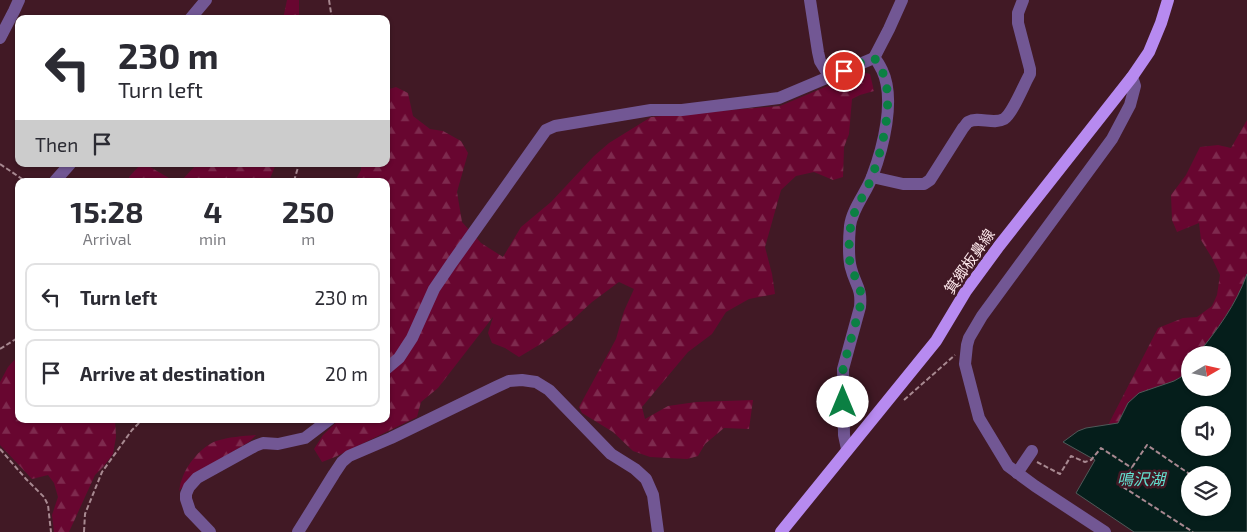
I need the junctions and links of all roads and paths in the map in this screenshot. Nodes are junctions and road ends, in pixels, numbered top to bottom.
1 (19, 0) edge
2 (206, 0) edge
3 (329, 0) edge
4 (810, 0) edge
5 (902, 0) edge
6 (1023, 0) edge
7 (1168, 0) edge
8 (193, 15) edge
9 (331, 15) edge
10 (0, 38) edge
11 (874, 58) junction
12 (830, 77) junction
13 (1132, 77) junction
14 (0, 164) edge
15 (68, 167) edge
16 (872, 177) junction
17 (21, 178) edge
18 (58, 178) edge
19 (15, 340) edge
20 (0, 349) edge
21 (966, 349) junction
22 (390, 366) edge
23 (904, 400) dead end
24 (139, 423) edge
25 (325, 423) edge
26 (0, 449) edge
27 (847, 450) junction
28 (1030, 454) joint
29 (1132, 468) junction
30 (1181, 468) edge
31 (1016, 473) junction
32 (51, 532) edge
33 (84, 532) edge
34 (210, 532) edge
35 (298, 532) edge
36 (658, 532) edge
37 (781, 532) edge
38 (1105, 532) edge
39 (1193, 532) edge

1 - 10 street
2 - 8 street
3 - 9 path
4 - 12 street
5 - 11 street
6 - 16 street
7 - 13 main road, 箕郷板鼻線
11 - 12 street
11 - 16 street
12 - 22 street
13 - 21 street
13 - 27 main road, 箕郷板鼻線
14 - 17 path
15 - 18 street
16 - 27 street
19 - 20 path
21 - 23 path
21 - 31 street
24 - 33 path
25 - 34 street
26 - 32 path
27 - 37 main road, 箕郷板鼻線
28 - 29 path
28 - 31 street
29 - 30 path
29 - 39 path
31 - 38 street
35 - 36 street

